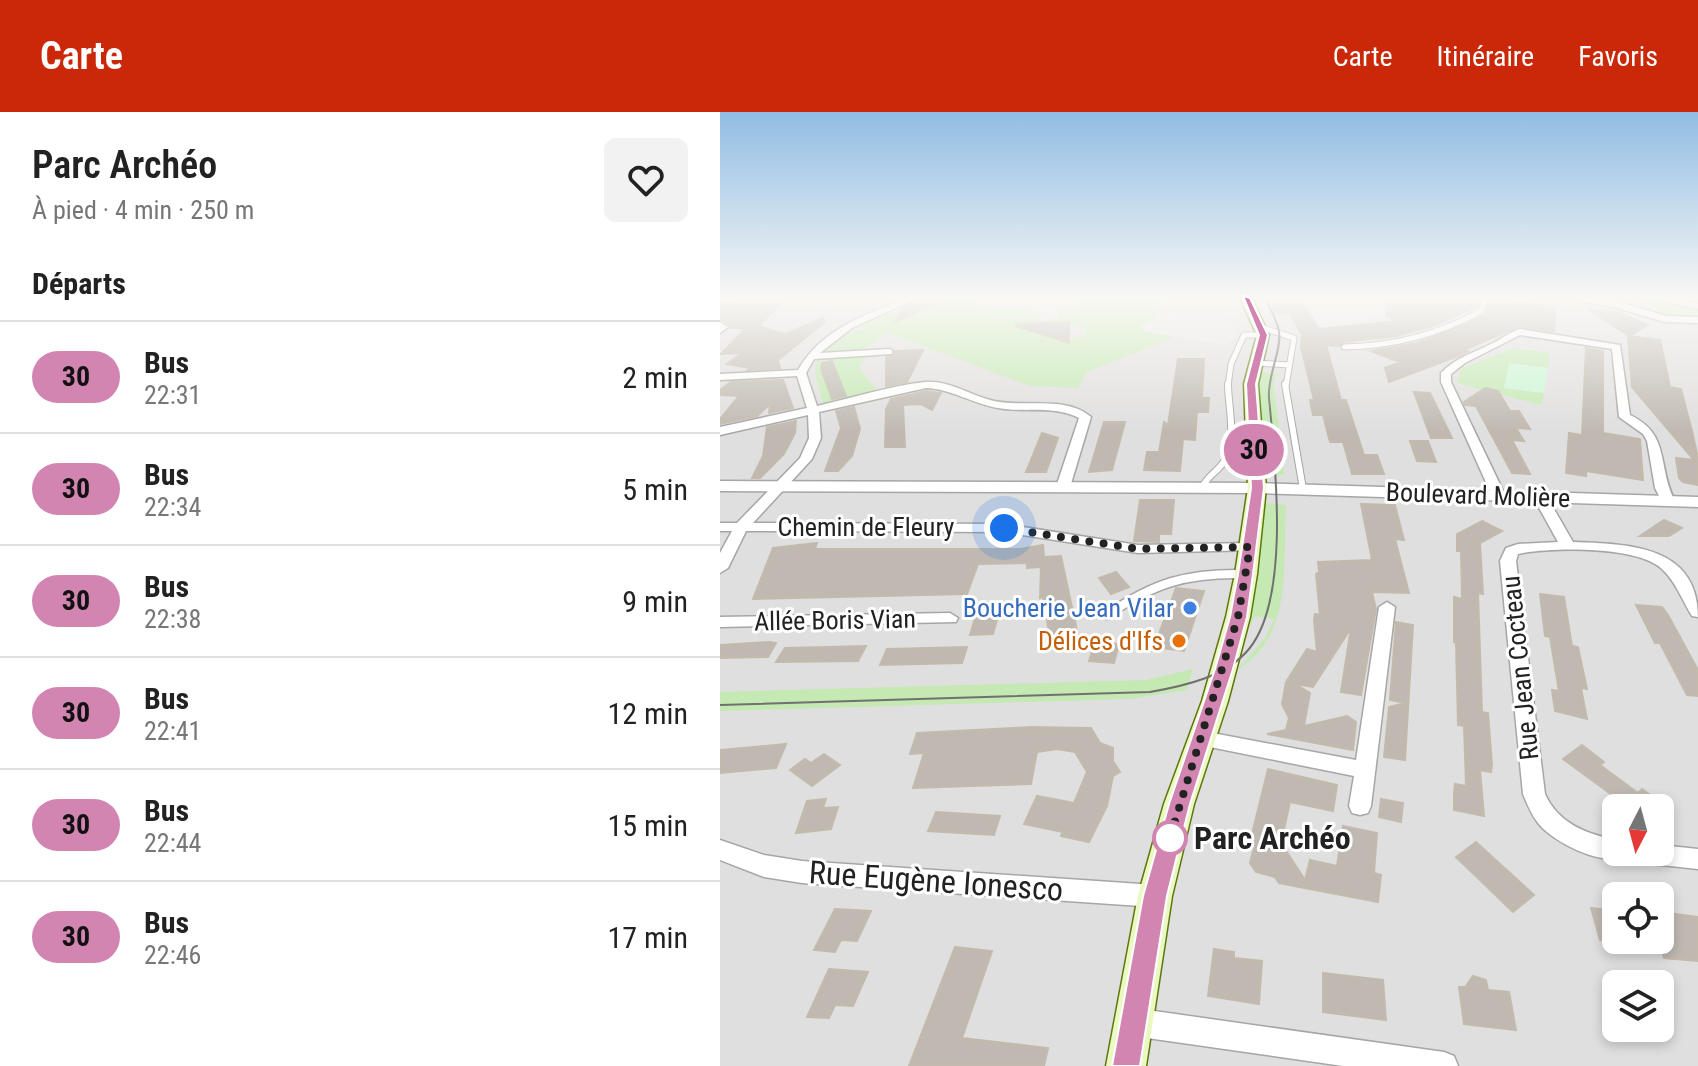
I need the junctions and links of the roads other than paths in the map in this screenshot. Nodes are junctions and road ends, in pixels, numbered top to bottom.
1 (821, 343) edge
2 (1241, 343) edge
3 (1260, 343) edge
4 (1293, 343) edge
5 (1389, 343) edge
6 (1505, 343) edge
7 (1588, 343) edge
8 (1344, 347) dead end
9 (889, 352) dead end
10 (811, 356) junction
11 (1256, 363) junction
12 (1289, 365) junction
13 (801, 373) junction
14 (720, 377) edge
15 (813, 411) junction
16 (720, 431) edge
17 (720, 486) edge
18 (781, 487) junction
19 (1063, 487) junction
20 (1202, 488) junction
21 (1257, 488) junction
22 (1303, 489) junction
23 (1498, 495) junction
24 (1540, 497) junction
25 (1668, 501) junction
26 (1698, 502) edge
27 (720, 527) edge
28 (741, 527) junction
29 (1568, 546) junction
30 (1248, 560) junction
31 (720, 568) edge
32 (1387, 607) dead end
33 (1698, 612) edge
34 (1107, 615) dead end
35 (950, 618) dead end
36 (720, 622) edge
37 (1202, 739) junction
38 (1365, 770) junction
39 (1360, 806) dead end
40 (1602, 848) edge
41 (720, 850) edge
42 (1674, 856) edge
43 (1698, 859) edge
44 (1155, 896) junction
45 (1133, 1022) junction
46 (1399, 1062) edge
47 (1126, 1066) edge
48 (1444, 1066) edge

1 - 10 street
2 - 20 lane
3 - 11 main road
4 - 12 lane
5 - 8 lane
6 - 23 street
7 - 25 street
9 - 10 street
10 - 13 street
11 - 12 lane
11 - 21 main road
12 - 22 lane
13 - 14 street
13 - 15 street
15 - 16 street
15 - 18 street
15 - 19 street
17 - 18 street, Boulevard Molière
18 - 19 street, Boulevard Molière
18 - 28 street
19 - 20 street, Boulevard Molière
20 - 21 street, Boulevard Molière
21 - 22 street, Boulevard Molière
21 - 30 main road
22 - 23 street, Boulevard Molière
23 - 24 street, Boulevard Molière
24 - 25 street, Boulevard Molière
24 - 29 street
25 - 26 street, Boulevard Molière
27 - 28 street, Chemin de Fleury
28 - 30 street, Chemin de Fleury
28 - 31 street
29 - 33 street
29 - 40 street, Rue Jean Cocteau
30 - 34 lane
30 - 37 main road
32 - 38 street
35 - 36 street, Allée Boris Vian
37 - 38 street
37 - 44 main road
38 - 39 street
41 - 44 street, Rue Eugène Ionesco
42 - 43 street
44 - 45 main road
45 - 46 street
45 - 47 main road
46 - 48 street

